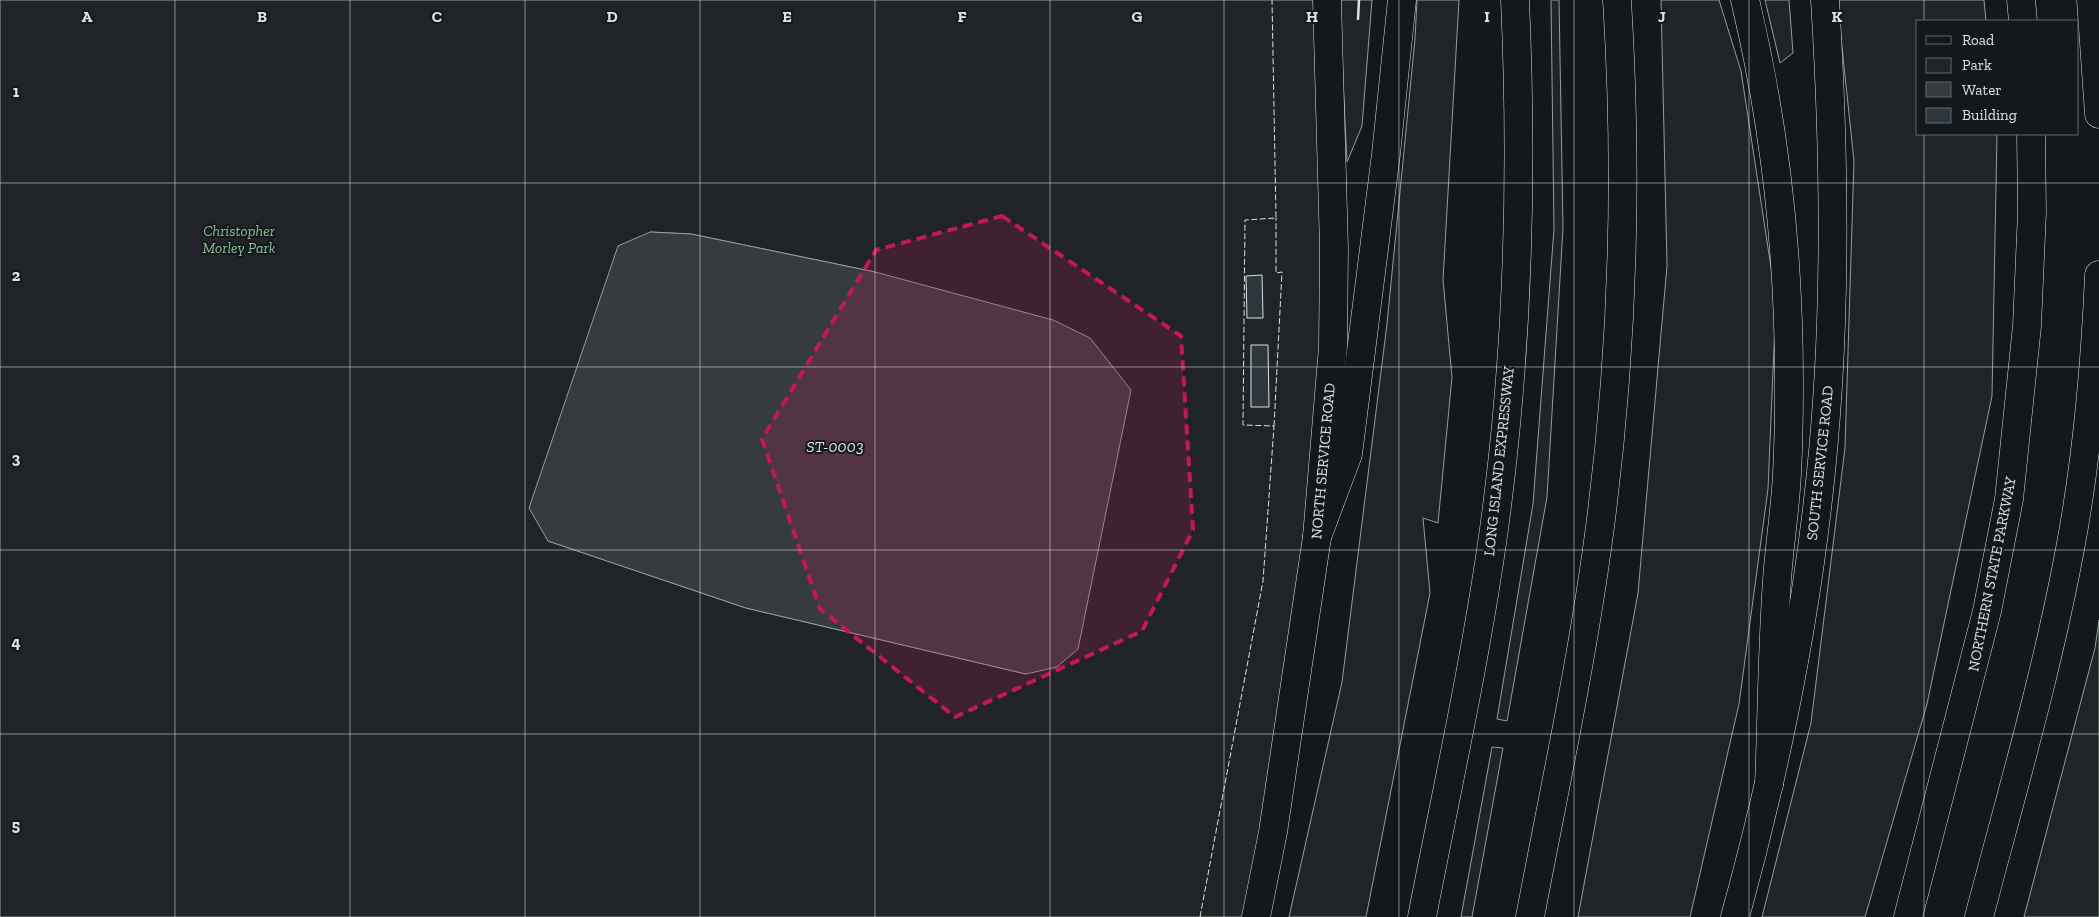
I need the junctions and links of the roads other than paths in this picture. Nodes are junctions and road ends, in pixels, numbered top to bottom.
1 (1327, 0) edge
2 (1402, 0) edge
3 (1515, 0) edge
4 (1617, 0) edge
5 (1744, 0) edge
6 (1825, 0) edge
7 (2021, 0) edge
8 (2091, 0) edge
9 (2023, 20) edge
10 (2099, 114) edge
11 (2030, 135) edge
12 (2099, 275) edge
13 (1318, 537) junction
14 (1769, 785) junction
15 (1256, 917) edge
16 (1422, 917) edge
17 (1530, 917) edge
18 (1734, 917) edge
19 (1908, 917) edge
20 (1979, 917) edge

1 - 13 main road, NORTH SERVICE ROAD
2 - 13 main road
3 - 16 main road, LONG ISLAND EXPRESSWAY
4 - 17 main road
5 - 14 main road
6 - 14 main road, SOUTH SERVICE ROAD
7 - 9 main road
8 - 10 main road
11 - 19 main road, NORTHERN STATE PARKWAY
12 - 20 main road
13 - 15 main road, NORTH SERVICE ROAD
14 - 18 main road, SOUTH SERVICE ROAD

